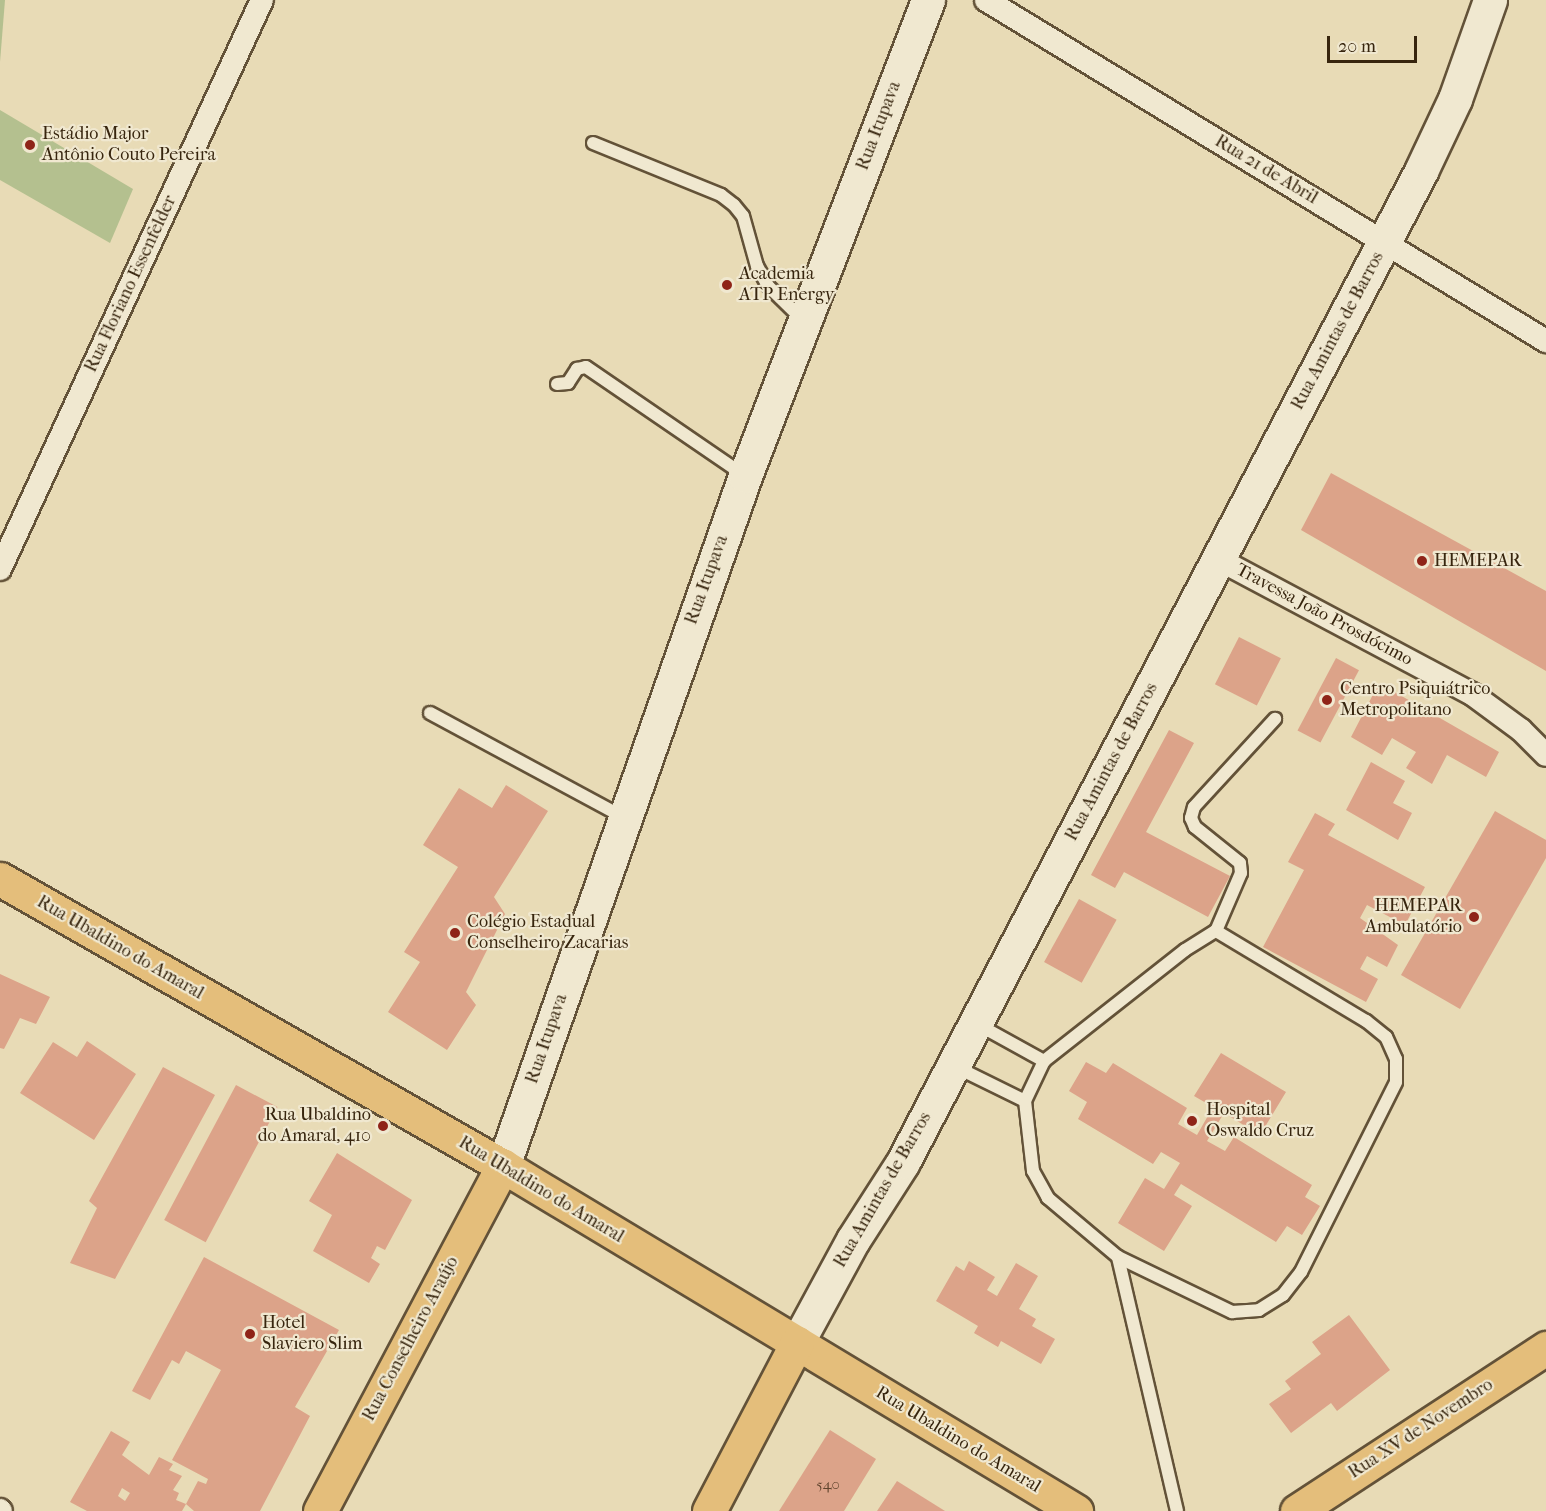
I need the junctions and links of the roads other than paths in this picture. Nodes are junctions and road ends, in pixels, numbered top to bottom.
1 (262, 0) edge
2 (928, 0) edge
3 (986, 0) edge
4 (1490, 0) edge
5 (593, 142) dead end
6 (1384, 242) junction
7 (804, 320) junction
8 (1546, 341) edge
9 (557, 384) dead end
10 (745, 476) junction
11 (1218, 559) junction
12 (0, 569) edge
13 (430, 713) dead end
14 (1275, 719) dead end
15 (1546, 755) edge
16 (623, 817) junction
17 (0, 879) edge
18 (1216, 931) junction
19 (975, 1023) junction
20 (1044, 1061) junction
21 (953, 1065) junction
22 (1025, 1101) junction
23 (503, 1166) junction
24 (1118, 1257) junction
25 (797, 1344) junction
26 (1546, 1348) edge
27 (320, 1511) edge
28 (709, 1511) edge
29 (1076, 1511) edge
30 (1177, 1511) edge
31 (1297, 1511) edge

1 - 12 street, Rua Floriano Essenfelder
2 - 7 main road, Rua Itupava
3 - 6 street, Rua 21 de Abril
4 - 6 main road, Rua Amintas de Barros
5 - 7 lane
6 - 8 street, Rua 21 de Abril
6 - 11 main road, Rua Amintas de Barros
7 - 10 main road, Rua Itupava
9 - 10 lane
10 - 16 main road, Rua Itupava
11 - 15 street, Travessa João Prosdócimo
11 - 19 main road, Rua Amintas de Barros
13 - 16 lane
14 - 18 lane
16 - 23 main road, Rua Itupava
17 - 23 main road, Rua Ubaldino do Amaral
18 - 20 lane
18 - 24 lane
19 - 20 lane
19 - 21 main road, Rua Amintas de Barros
20 - 22 lane
21 - 22 lane
21 - 25 main road, Rua Amintas de Barros
22 - 24 lane
23 - 25 main road, Rua Ubaldino do Amaral
23 - 27 main road, Rua Conselheiro Araújo
24 - 30 lane
25 - 28 main road, Rua Amintas de Barros
25 - 29 main road, Rua Ubaldino do Amaral
26 - 31 main road, Rua XV de Novembro

